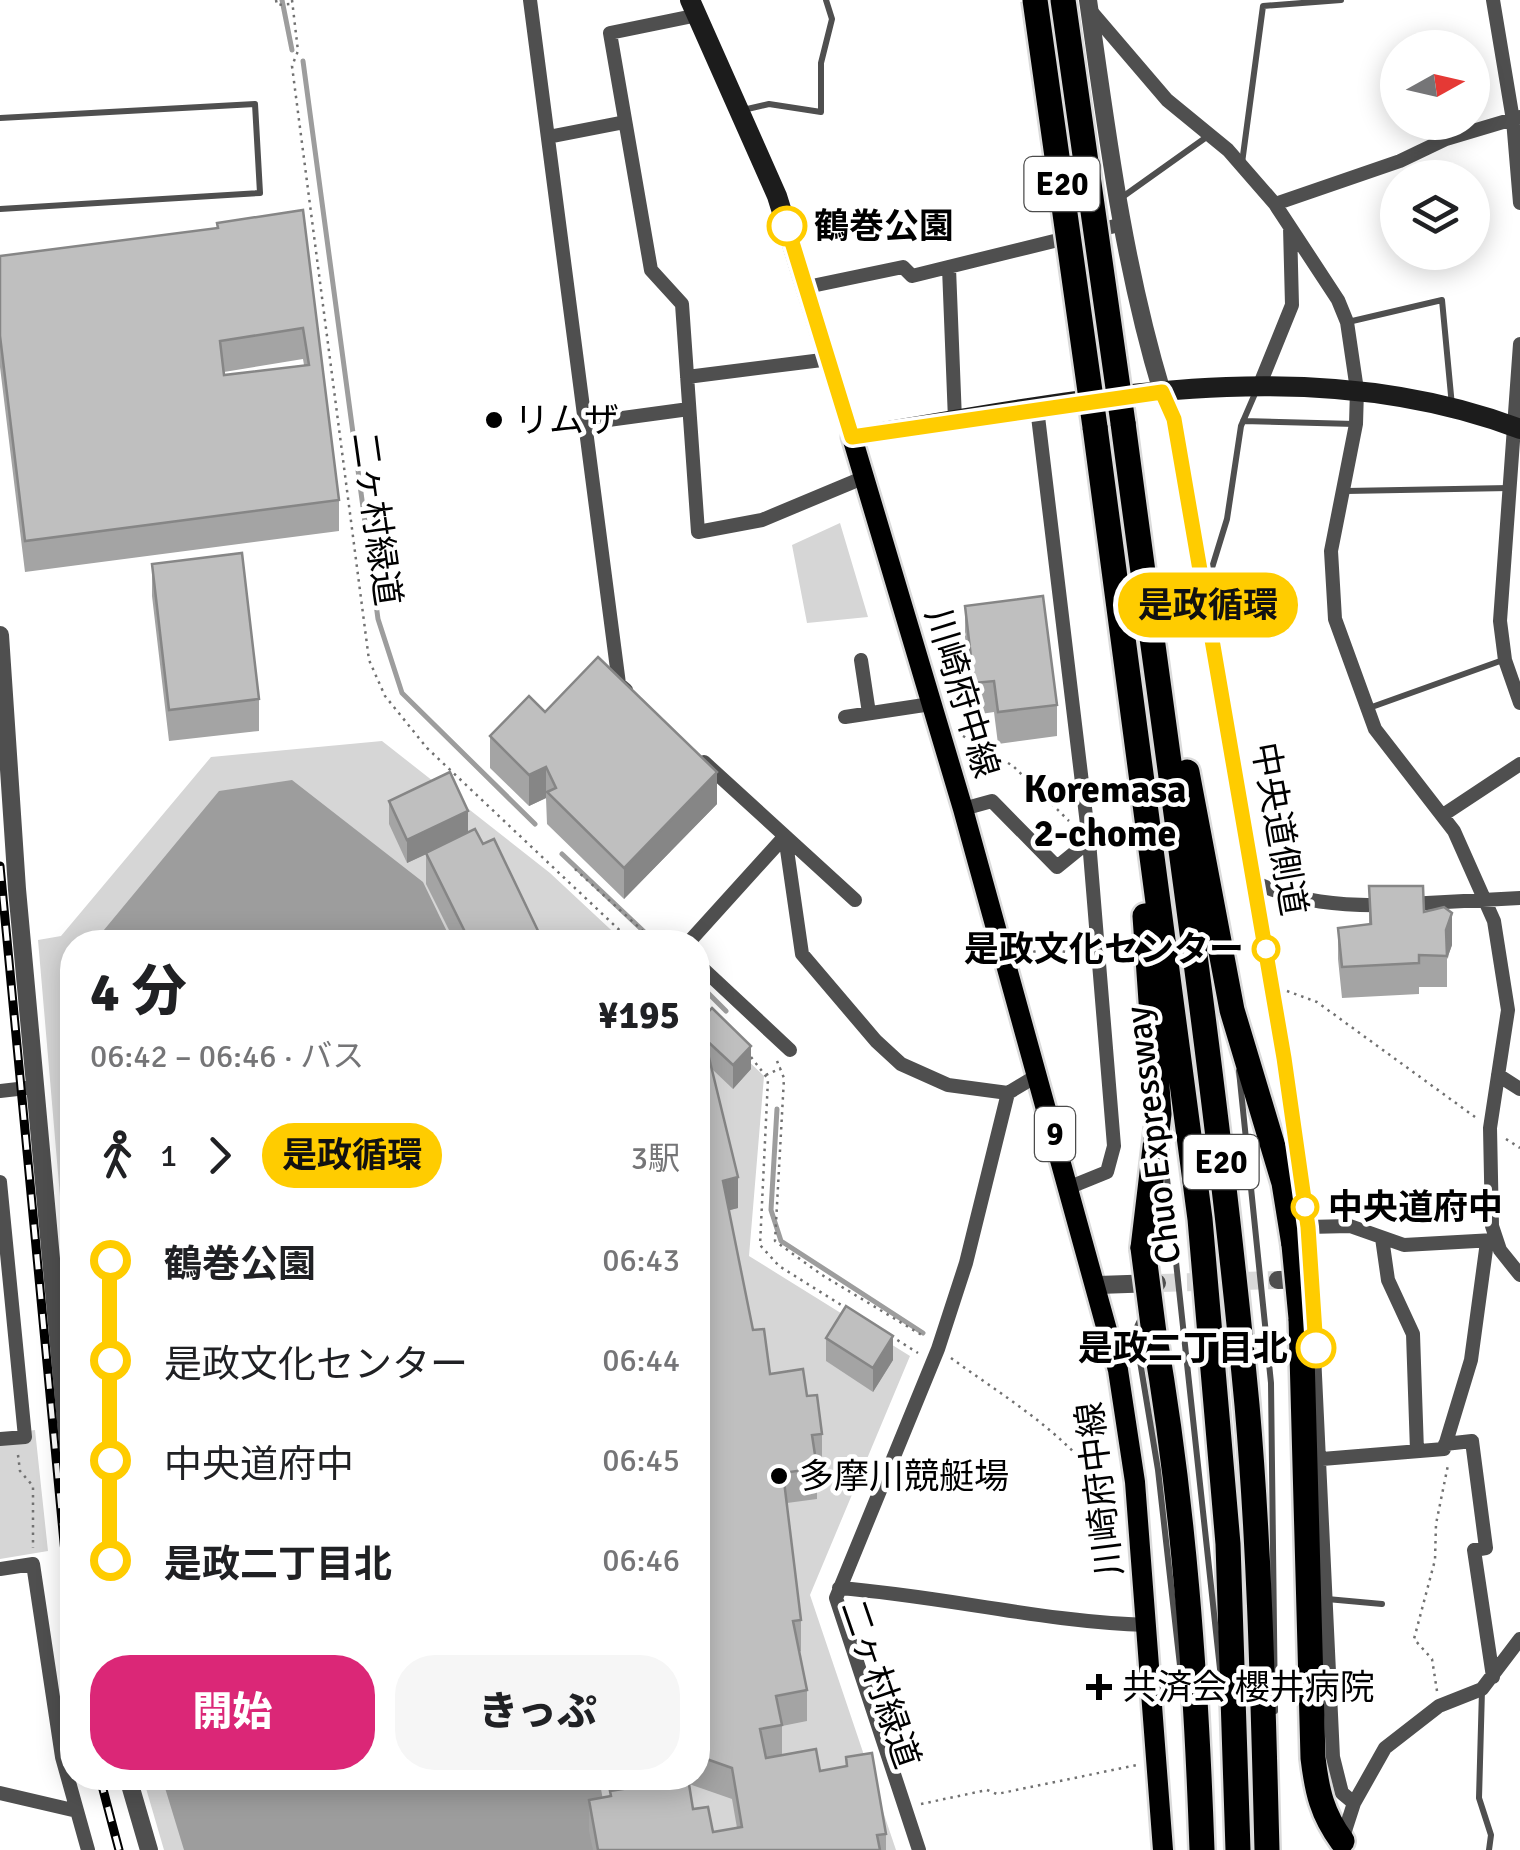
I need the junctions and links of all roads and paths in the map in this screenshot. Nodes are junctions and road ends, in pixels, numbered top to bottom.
1 (276, 0) edge
2 (530, 0) edge
3 (826, 0) edge
4 (1035, 0) edge
5 (1063, 0) edge
6 (1341, 0) edge
7 (1492, 0) edge
8 (291, 2) edge
9 (1089, 5) edge
10 (694, 8) edge
11 (742, 111) junction
12 (0, 118) edge
13 (1517, 119) edge
14 (625, 122) junction
15 (1209, 135) junction
16 (548, 137) junction
17 (1242, 164) junction
18 (1116, 202) junction
19 (1520, 202) edge
20 (1274, 204) junction
21 (0, 209) edge
22 (1119, 224) junction
23 (1290, 226) junction
24 (949, 268) junction
25 (807, 287) junction
26 (1347, 322) junction
27 (1520, 344) edge
28 (830, 360) junction
29 (687, 377) junction
30 (1260, 384) junction
31 (1357, 390) junction
32 (1162, 392) junction
33 (1037, 408) junction
34 (689, 409) junction
35 (1452, 410) junction
36 (955, 420) junction
37 (1243, 421) junction
38 (586, 423) junction
39 (1356, 424) junction
40 (1516, 427) edge
41 (852, 437) junction
42 (865, 477) junction
43 (1130, 477) junction
44 (1510, 488) junction
45 (1346, 490) junction
46 (1103, 493) junction
47 (1206, 590) junction
48 (0, 635) edge
49 (862, 660) dead end
50 (1504, 660) junction
51 (633, 697) edge
52 (1520, 703) edge
53 (932, 704) junction
54 (1366, 709) junction
55 (869, 714) junction
56 (844, 717) dead end
57 (942, 739) junction
58 (688, 747) edge
59 (1520, 764) edge
60 (963, 809) junction
61 (1444, 815) junction
62 (785, 836) junction
63 (1088, 840) junction
64 (575, 868) dead end
65 (1256, 883) junction
66 (1520, 898) edge
67 (854, 900) dead end
68 (1486, 902) junction
69 (619, 930) edge
70 (643, 930) edge
71 (701, 930) edge
72 (1098, 956) junction
73 (1005, 960) junction
74 (710, 975) edge
75 (1272, 985) junction
76 (1232, 1010) junction
77 (1513, 1029) edge
78 (790, 1050) dead end
79 (771, 1053) dead end
80 (750, 1056) edge
81 (782, 1068) junction
82 (766, 1075) junction
83 (1038, 1075) junction
84 (1498, 1076) junction
85 (35, 1087) junction
86 (1520, 1089) edge
87 (0, 1091) edge
88 (1008, 1093) junction
89 (1159, 1114) junction
90 (1490, 1128) junction
91 (1520, 1148) edge
92 (0, 1182) edge
93 (1070, 1187) junction
94 (1301, 1236) junction
95 (1382, 1238) junction
96 (1491, 1241) junction
97 (1520, 1275) edge
98 (1312, 1279) junction
99 (1278, 1280) tunnel mouth
100 (1151, 1282) joint
101 (1098, 1285) junction
102 (856, 1314) edge
103 (888, 1334) edge
104 (938, 1349) junction
105 (921, 1354) dead end
106 (60, 1357) edge
107 (8, 1439) edge
108 (1444, 1447) junction
109 (1418, 1452) junction
110 (1322, 1459) junction
111 (1135, 1482) junction
112 (33, 1564) junction
113 (0, 1569) edge
114 (840, 1588) junction
115 (1327, 1598) junction
116 (1382, 1604) dead end
117 (1148, 1625) junction
118 (1520, 1639) edge
119 (1220, 1676) dead end
120 (1493, 1677) junction
121 (1482, 1689) junction
122 (1222, 1695) dead end
123 (1439, 1706) junction
124 (1198, 1710) junction
125 (1275, 1720) dead end
126 (1275, 1740) dead end
127 (60, 1744) edge
128 (1158, 1760) junction
129 (71, 1790) edge
130 (132, 1790) edge
131 (0, 1792) edge
132 (1354, 1803) junction
133 (907, 1806) junction
134 (77, 1810) junction
135 (1340, 1846) edge
136 (88, 1850) edge
137 (149, 1850) edge
138 (919, 1850) edge
139 (1163, 1850) edge
140 (1199, 1850) edge
141 (1236, 1850) edge
142 (1269, 1850) edge
143 (1489, 1850) edge

1 - 8 path
2 - 16 street
3 - 11 lane
4 - 46 highway, Chuo Expressway / E20, bridge
5 - 43 highway, Chuo Expressway / E20, bridge
6 - 17 lane
7 - 13 street
8 - 69 path, 二ヶ村緑道
9 - 15 street
9 - 18 street, 中央道側道
10 - 11 main road
10 - 14 street
11 - 25 main road
12 - 21 lane
13 - 19 street
13 - 20 street
14 - 16 street
14 - 29 street
15 - 17 street
15 - 18 lane
16 - 38 street
17 - 20 street
18 - 22 street, 中央道側道
20 - 23 street
22 - 24 street
22 - 32 street, 中央道側道
23 - 26 street
23 - 30 street
24 - 25 street
24 - 36 street
25 - 28 main road
26 - 31 street
26 - 35 lane
27 - 40 street
28 - 29 street
28 - 41 main road
29 - 34 street
30 - 31 main road
30 - 32 main road
30 - 37 lane
31 - 35 main road
31 - 39 street
32 - 33 main road
32 - 47 street, 中央道側道
33 - 36 main road
33 - 63 street
34 - 38 street
34 - 42 street
35 - 40 main road
36 - 41 main road
37 - 39 lane
37 - 47 lane
38 - 51 street
39 - 45 street
40 - 44 street
41 - 42 main road, 川崎府中線 / 9
42 - 53 main road, 川崎府中線 / 9
43 - 76 highway
43 - 142 highway, Chuo Expressway / E20
44 - 45 lane
44 - 50 street
45 - 54 street
46 - 89 highway
46 - 141 highway, Chuo Expressway / E20
47 - 65 street, 中央道側道
48 - 85 street
49 - 55 street
50 - 52 street
50 - 54 lane
53 - 55 street
53 - 57 main road, 川崎府中線 / 9
54 - 61 street
55 - 56 street
57 - 60 main road, 川崎府中線 / 9
57 - 63 path
58 - 62 street
59 - 61 street
60 - 63 street
60 - 73 main road, 川崎府中線 / 9
61 - 68 street
62 - 67 street
62 - 71 street
62 - 88 street
63 - 72 street
64 - 70 path
65 - 68 street
65 - 75 street, 中央道側道
66 - 68 street
68 - 77 street
72 - 73 path
72 - 93 street
73 - 83 main road, 川崎府中線 / 9
74 - 78 street
75 - 90 path
75 - 94 street, 中央道側道
76 - 94 highway
76 - 125 lane
77 - 84 street
79 - 81 path
80 - 82 path
81 - 82 path
81 - 104 path
82 - 102 path
83 - 88 street
83 - 93 main road, 川崎府中線 / 9
84 - 86 street
84 - 90 street
85 - 87 street
85 - 106 street
88 - 104 street
89 - 119 lane
89 - 124 highway, bridge
90 - 91 path
90 - 96 street
92 - 107 street
93 - 101 main road, 川崎府中線 / 9
94 - 95 street
94 - 98 street, 中央道側道
94 - 135 highway, bridge
95 - 96 street
95 - 109 street
96 - 97 street
96 - 108 street
98 - 99 street
98 - 110 street, 中央道側道
100 - 101 street
100 - 124 lane
101 - 111 main road, 川崎府中線 / 9
103 - 105 path
104 - 111 path
104 - 114 street
107 - 112 path
108 - 109 street
108 - 120 street
108 - 123 path
109 - 110 street
110 - 115 street, 中央道側道
111 - 117 main road, 川崎府中線 / 9
112 - 113 street
112 - 127 street
114 - 117 street
114 - 133 street
115 - 116 lane
115 - 132 street, 中央道側道
117 - 128 main road, 川崎府中線 / 9
118 - 120 street
120 - 121 street
121 - 123 street
121 - 143 lane
122 - 141 lane
123 - 132 street
124 - 140 highway
126 - 142 lane
128 - 133 path
128 - 139 main road, 川崎府中線 / 9
129 - 134 street
130 - 137 street
131 - 134 street
132 - 135 street
133 - 138 street
134 - 136 street

